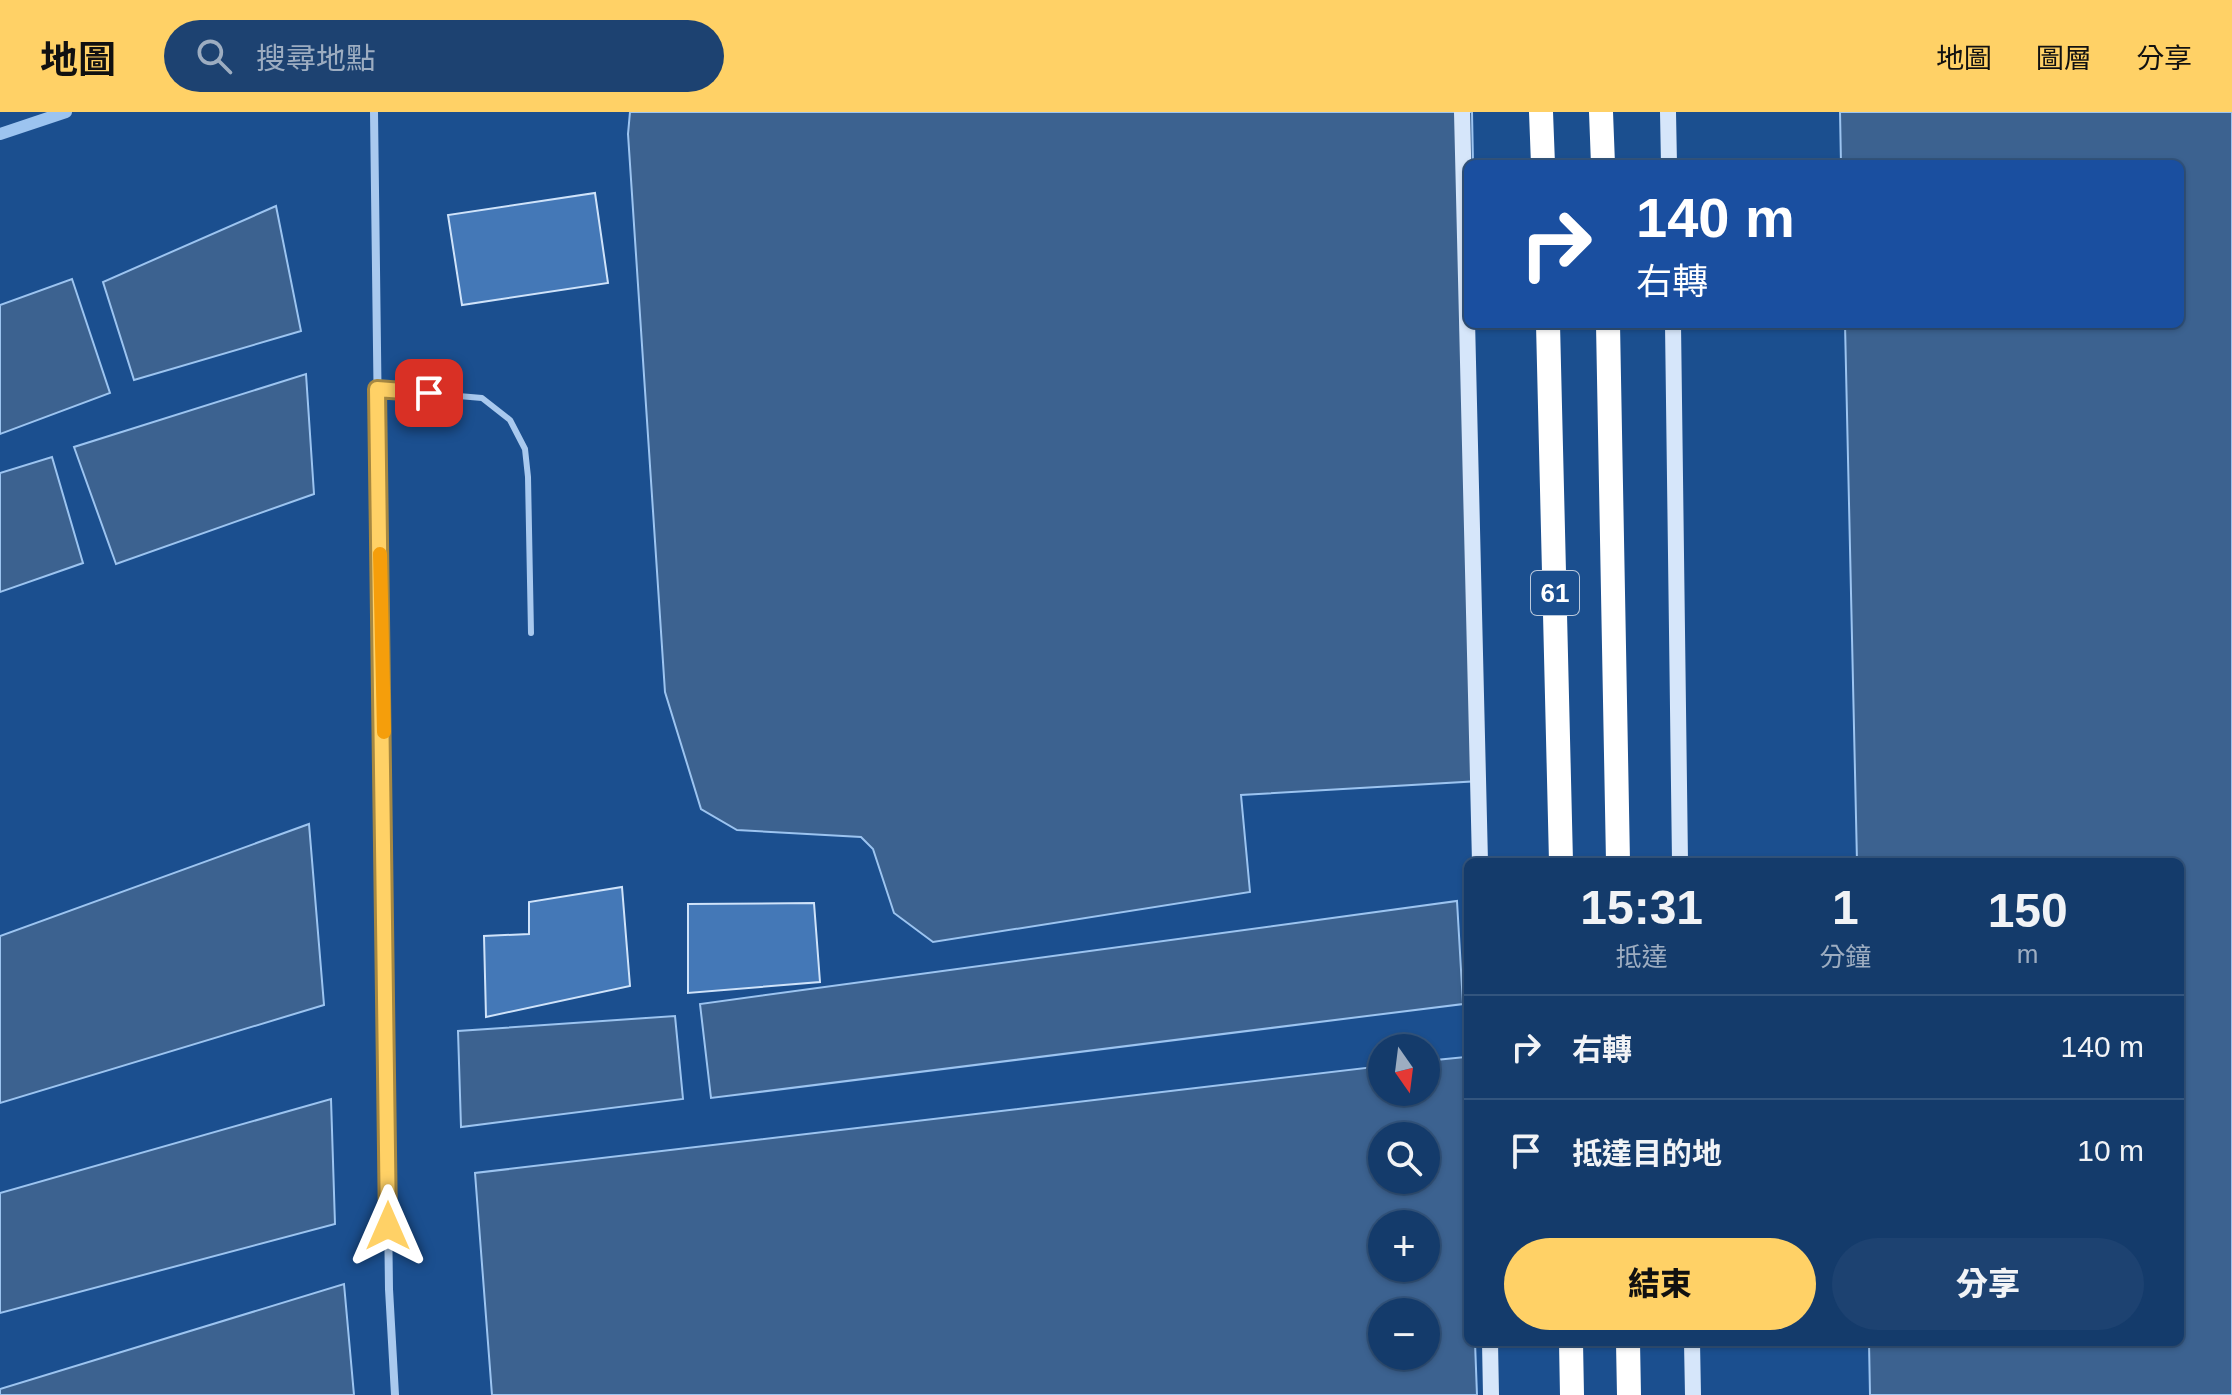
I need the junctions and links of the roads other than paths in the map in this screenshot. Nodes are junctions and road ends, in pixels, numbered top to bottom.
1 (374, 112) edge
2 (1462, 112) edge
3 (1541, 112) edge
4 (1601, 112) edge
5 (1668, 112) edge
6 (1543, 160) edge
7 (1603, 160) edge
8 (1669, 160) edge
9 (1464, 195) edge
10 (1467, 328) edge
11 (1548, 328) edge
12 (1608, 328) edge
13 (1673, 328) edge
14 (377, 389) junction
15 (531, 633) dead end
16 (1480, 858) edge
17 (1561, 858) edge
18 (1618, 858) edge
19 (1680, 858) edge
20 (1490, 1346) edge
21 (1571, 1346) edge
22 (1628, 1346) edge
23 (1692, 1346) edge
24 (395, 1395) edge
25 (1491, 1395) edge
26 (1572, 1395) edge
27 (1629, 1395) edge
28 (1693, 1395) edge

1 - 14 street
2 - 9 street
3 - 6 highway
4 - 7 highway
5 - 8 street
10 - 16 street
11 - 17 highway, 61
12 - 18 highway, 61
13 - 19 street
14 - 15 lane
14 - 24 street
20 - 25 street
21 - 26 highway
22 - 27 highway
23 - 28 street

